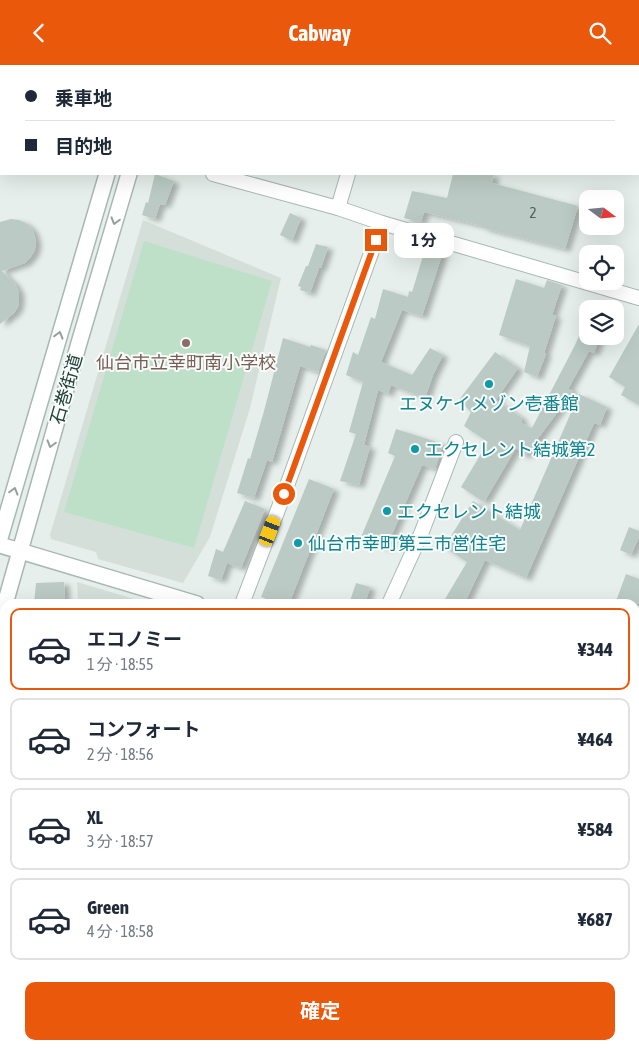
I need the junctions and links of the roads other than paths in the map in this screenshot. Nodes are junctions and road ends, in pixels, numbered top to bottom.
1 (107, 175) edge
2 (129, 175) edge
3 (217, 175) edge
4 (348, 175) edge
5 (338, 208) junction
6 (382, 223) junction
7 (639, 298) edge
8 (456, 442) dead end
9 (0, 537) edge
10 (0, 545) edge
11 (21, 551) junction
12 (7, 599) edge
13 (180, 599) edge
14 (244, 599) edge
15 (391, 599) edge

9 -> 1 street, 石巻街道
2 -> 11 street, 石巻街道
3 - 5 street
4 - 5 street
5 - 6 street
6 - 7 street
6 - 14 street
8 - 15 street
10 - 11 street
11 - 12 street, 石巻街道
11 - 13 street

